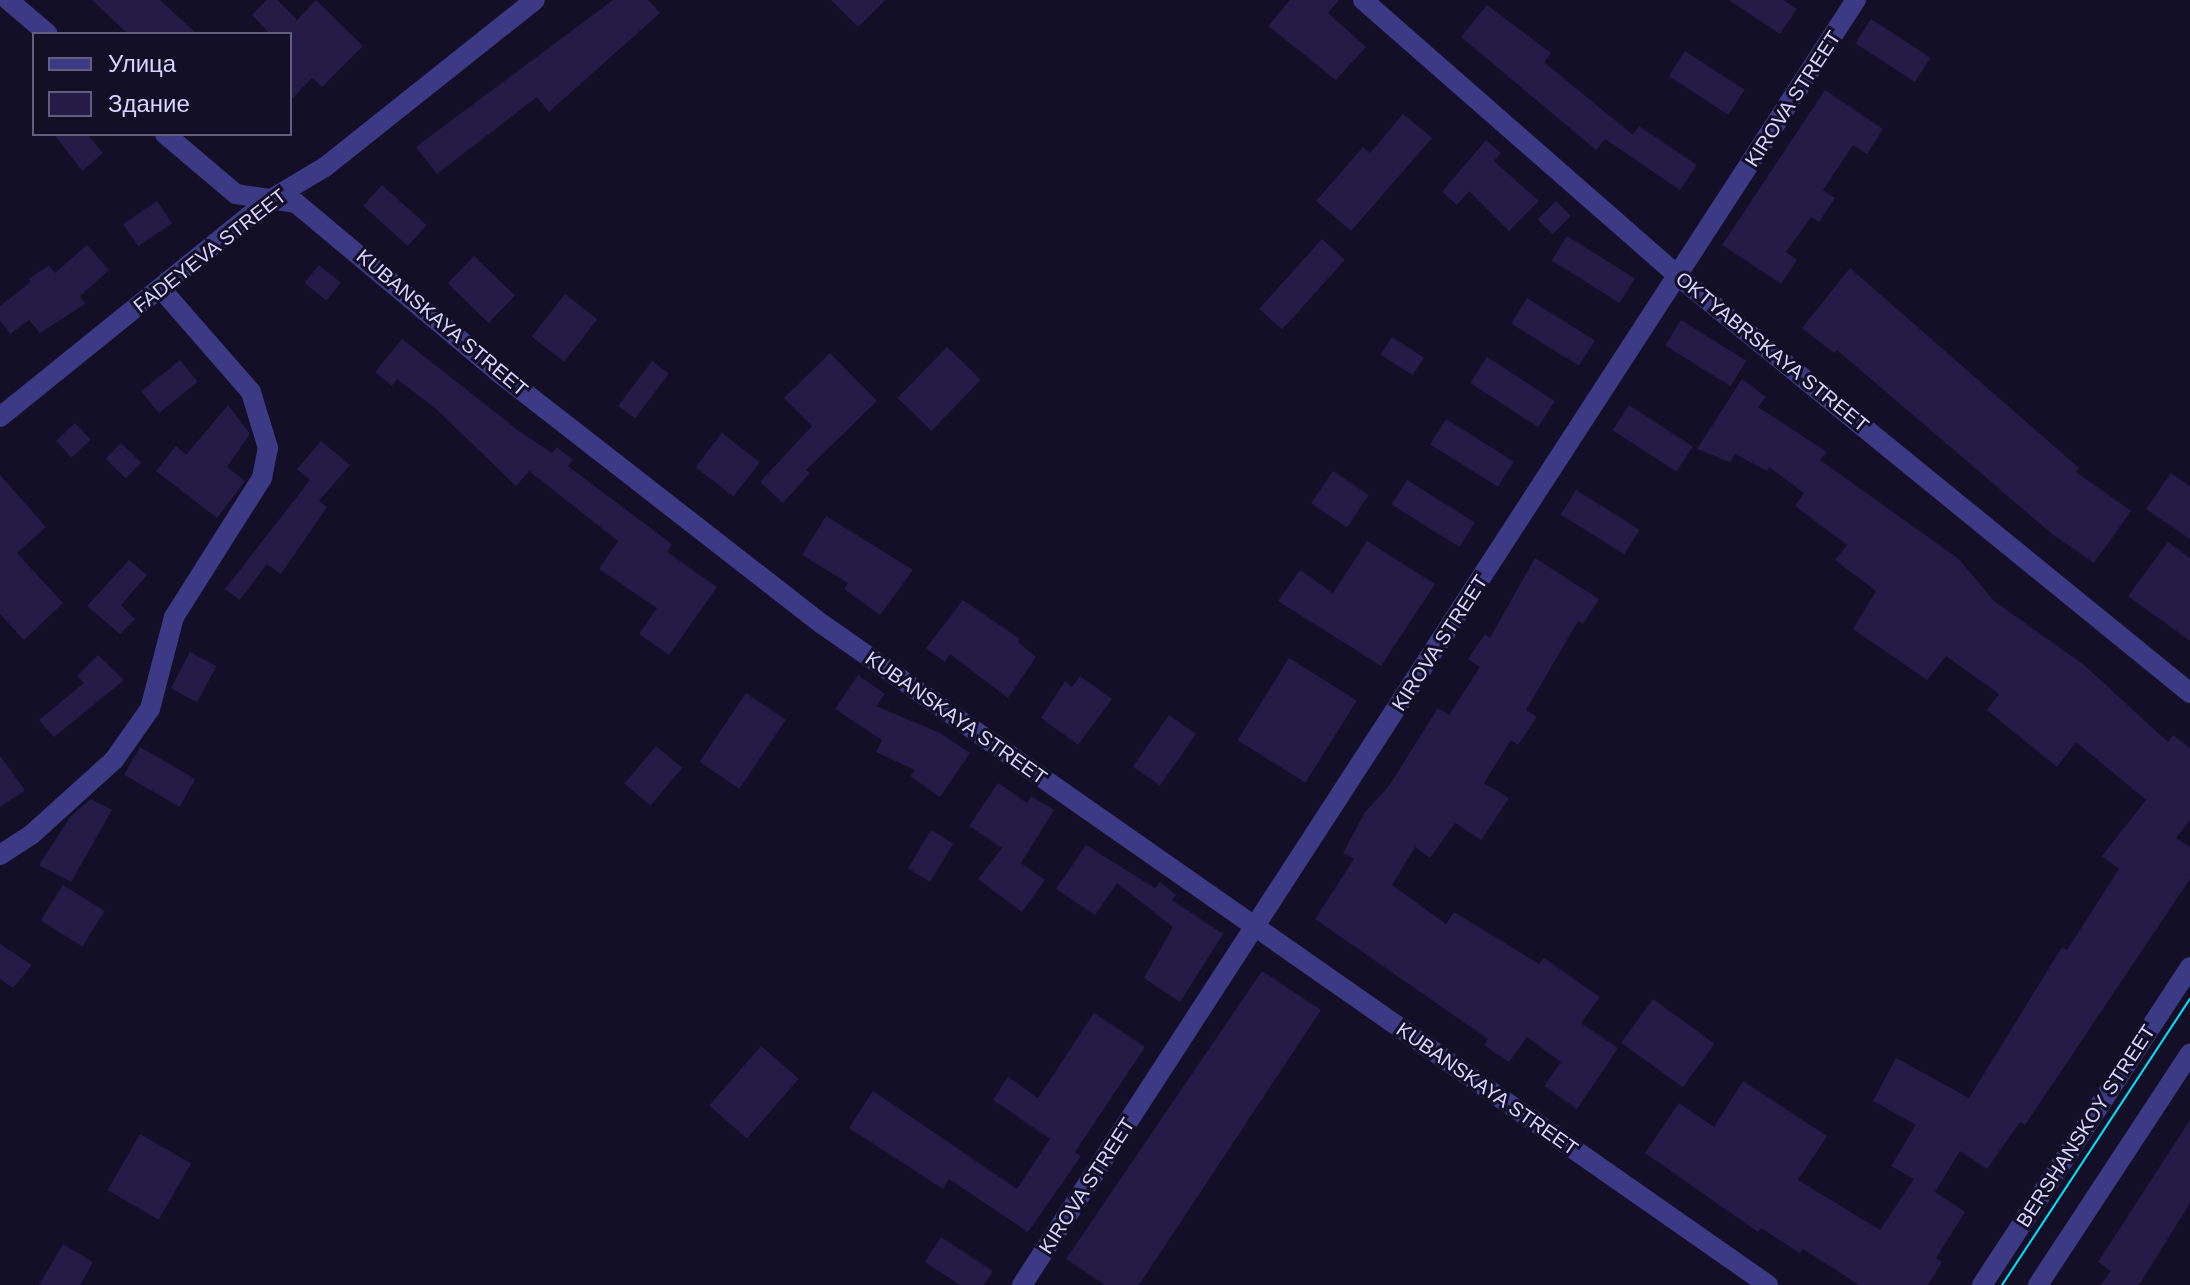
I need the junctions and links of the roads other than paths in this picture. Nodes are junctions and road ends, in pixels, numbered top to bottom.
1 (8, 0) edge
2 (535, 0) edge
3 (1363, 0) edge
4 (1856, 0) edge
5 (46, 32) edge
6 (167, 136) edge
7 (268, 201) junction
8 (1679, 277) junction
9 (161, 289) junction
10 (0, 417) edge
11 (2190, 693) edge
12 (0, 855) edge
13 (1255, 928) junction
14 (2190, 967) edge
15 (2190, 1054) edge
16 (1022, 1285) edge
17 (1768, 1285) edge
18 (1982, 1285) edge
19 (2038, 1285) edge

1 - 5 street
2 - 7 street, FADEYEVA STREET
3 - 8 street, OKTYABRSKAYA STREET
4 - 8 street, KIROVA STREET
6 - 7 street, KUBANSKAYA STREET
7 - 9 street, FADEYEVA STREET
7 - 13 street, KUBANSKAYA STREET
8 - 11 street, OKTYABRSKAYA STREET
8 - 13 street, KIROVA STREET
9 - 10 street, FADEYEVA STREET
9 - 12 street
13 - 16 street, KIROVA STREET
13 - 17 street, KUBANSKAYA STREET
14 - 18 street, BERSHANSKOY STREET
15 - 19 street

